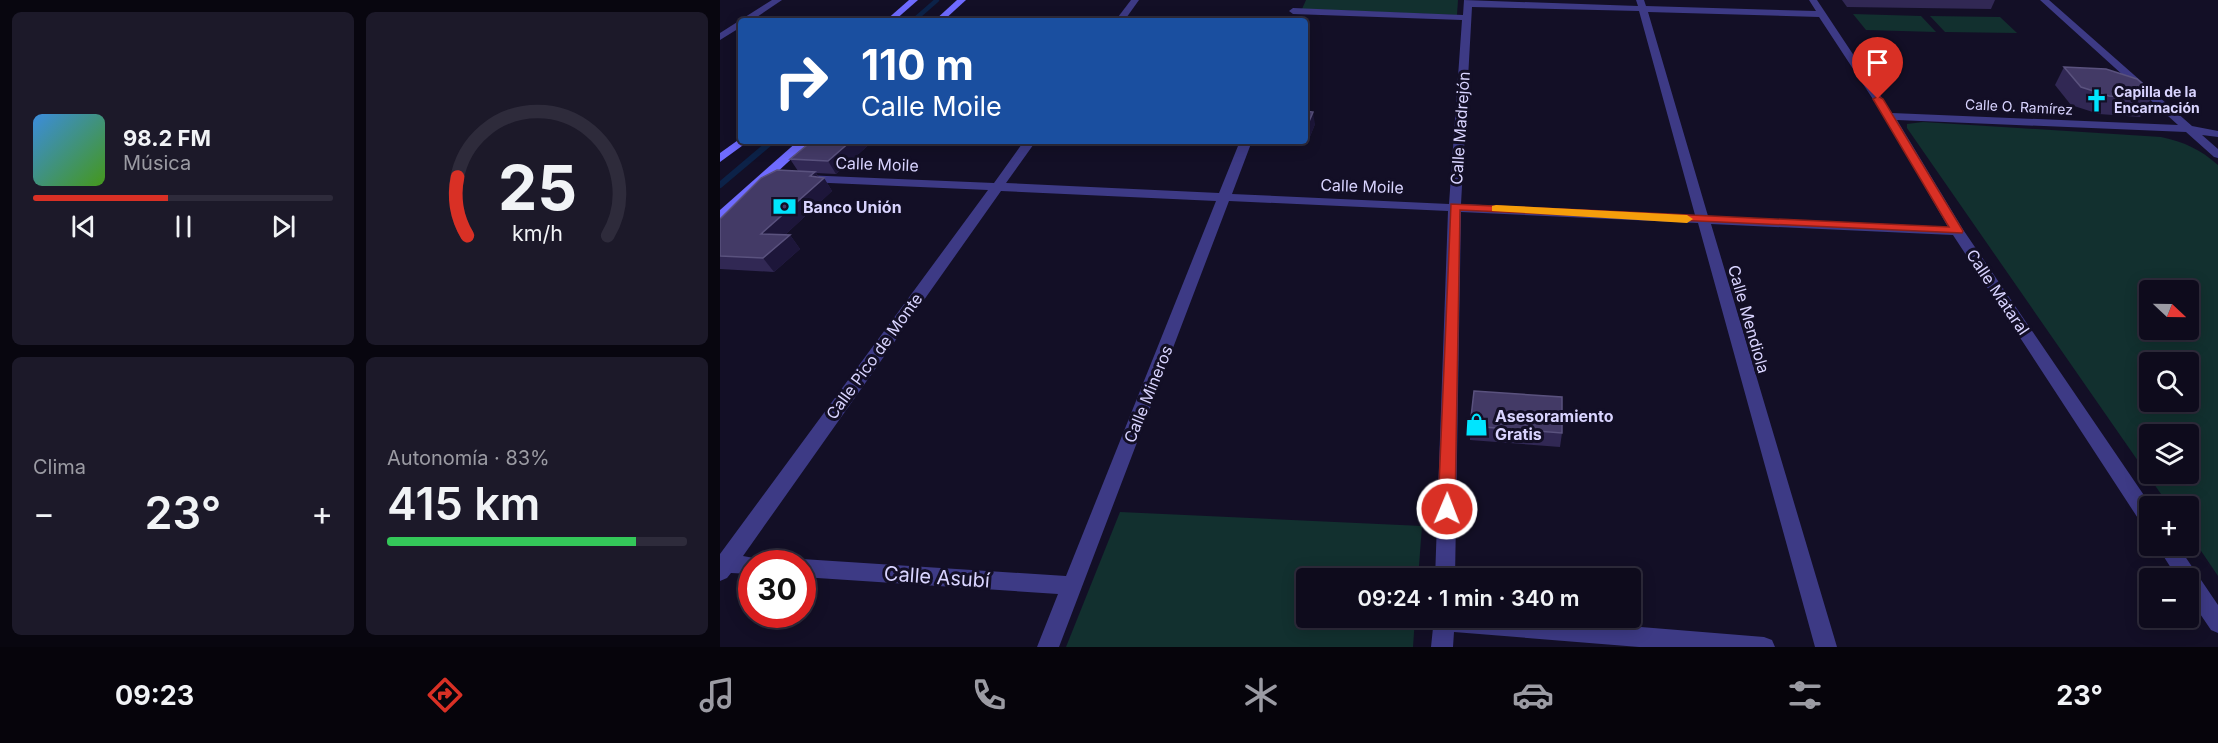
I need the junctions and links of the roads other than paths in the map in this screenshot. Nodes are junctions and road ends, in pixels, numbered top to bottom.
1 (778, 0) edge
2 (914, 0) edge
3 (962, 0) edge
4 (1135, 0) edge
5 (1297, 0) edge
6 (1813, 0) edge
7 (2044, 0) edge
8 (1641, 4) edge
9 (1467, 7) edge
10 (1293, 11) junction
11 (1821, 14) junction
12 (749, 18) edge
13 (893, 18) edge
14 (941, 18) edge
15 (1121, 18) edge
16 (1290, 18) edge
17 (738, 25) edge
18 (720, 37) edge
19 (1889, 116) junction
20 (2189, 129) junction
21 (2218, 134) edge
22 (738, 144) edge
23 (801, 144) edge
24 (1028, 144) edge
25 (1245, 144) edge
26 (2218, 155) edge
27 (720, 159) edge
28 (765, 176) junction
29 (997, 185) junction
30 (1226, 197) junction
31 (1455, 206) junction
32 (720, 217) edge
33 (1701, 220) junction
34 (1957, 231) junction
35 (2139, 504) edge
36 (2174, 556) edge
37 (738, 565) edge
38 (722, 566) edge
39 (1445, 568) edge
40 (816, 569) edge
41 (1072, 586) junction
42 (2218, 623) edge
43 (1443, 628) edge
44 (1539, 628) edge
45 (1048, 647) edge
46 (1442, 647) edge
47 (1764, 647) edge
48 (1826, 647) edge

1 - 12 street
2 - 13 main road
3 - 14 main road
4 - 15 street
5 - 10 street
6 - 11 street, Calle Mataral
7 - 20 street
8 - 9 street
8 - 11 street
8 - 33 street, Calle Mendiola
9 - 10 street
9 - 31 street, Calle Madrejón
10 - 16 street
11 - 19 street, Calle Mataral
17 - 18 street
19 - 20 street, Calle O. Ramírez
19 - 34 street, Calle Mataral
20 - 21 street, Calle O. Ramírez
20 - 26 street
22 - 27 main road
23 - 28 main road
24 - 29 street, Calle Pico de Monte
25 - 30 street, Calle Mineros
28 - 29 street, Calle Moile
28 - 32 main road
29 - 30 street, Calle Moile
29 - 38 street, Calle Pico de Monte
30 - 31 street, Calle Moile
30 - 41 street, Calle Mineros
31 - 33 street, Calle Moile
31 - 39 street, Calle Madrejón
33 - 34 street, Calle Moile
33 - 48 street, Calle Mendiola
34 - 35 street, Calle Mataral
36 - 42 street
37 - 38 street
40 - 41 street, Calle Asubí
41 - 45 street, Calle Mineros
43 - 46 street
44 - 47 street

